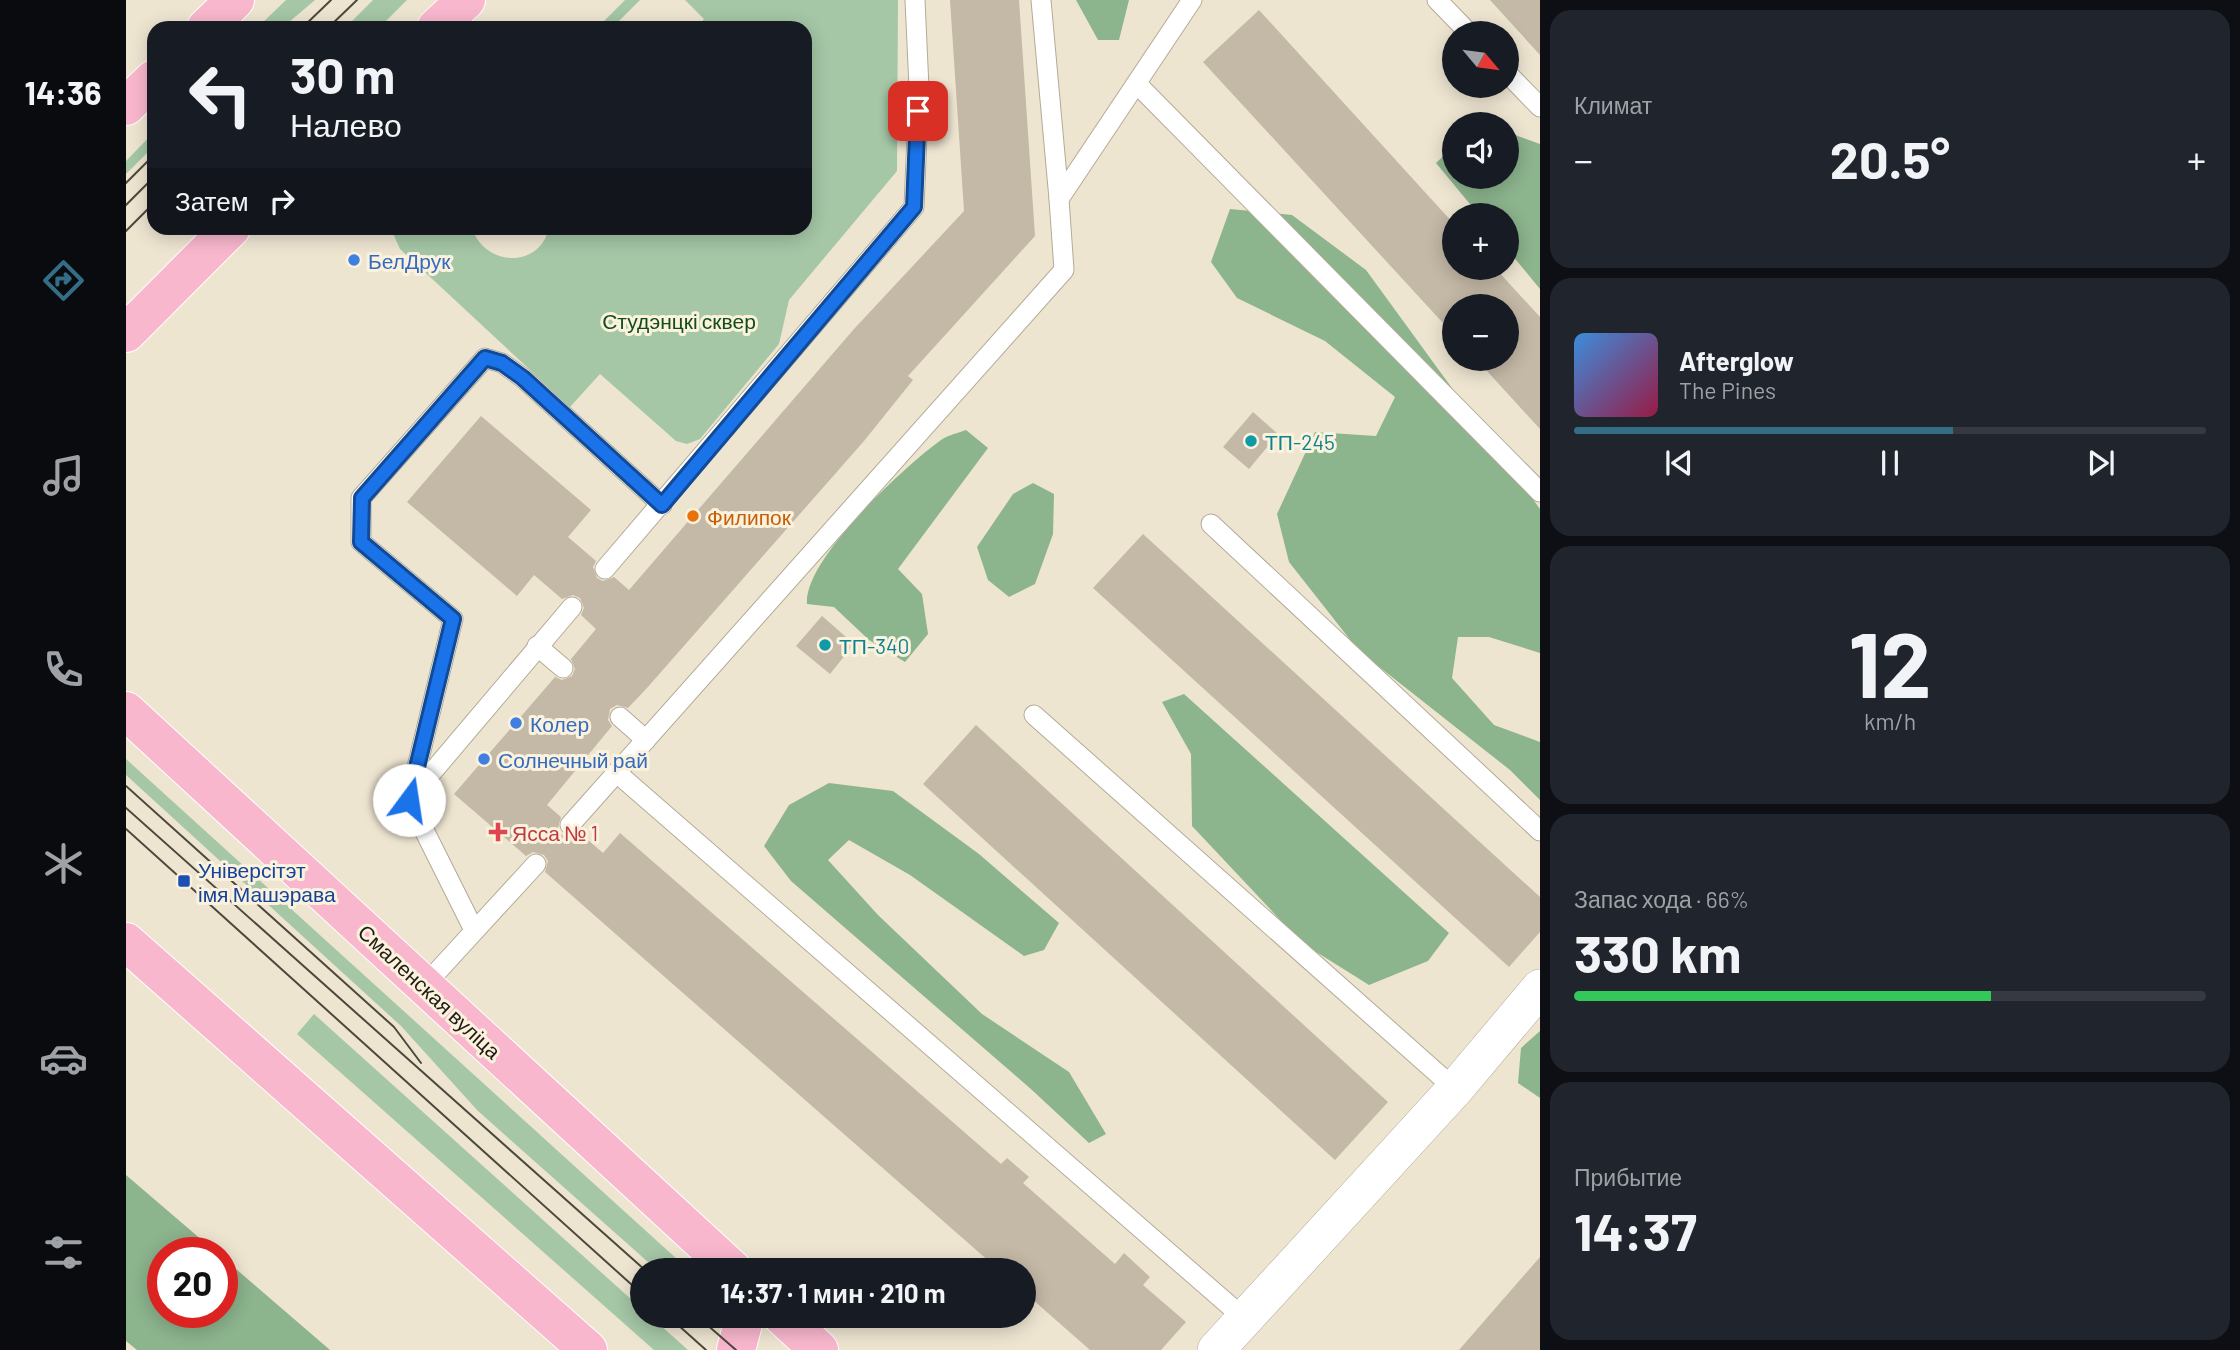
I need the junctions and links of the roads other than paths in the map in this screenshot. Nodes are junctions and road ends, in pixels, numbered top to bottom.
1 (235, 0) edge
2 (466, 0) edge
3 (915, 0) edge
4 (1041, 0) edge
5 (1192, 0) edge
6 (1437, 0) edge
7 (213, 21) edge
8 (444, 21) edge
9 (1457, 21) edge
10 (1138, 85) junction
11 (1519, 85) edge
12 (147, 86) edge
13 (126, 106) edge
14 (1540, 107) edge
15 (1059, 199) junction
16 (224, 235) edge
17 (126, 333) edge
18 (1540, 492) edge
19 (662, 505) junction
20 (1211, 524) dead end
21 (605, 569) dead end
22 (572, 607) dead end
23 (537, 646) junction
24 (563, 668) dead end
25 (126, 711) edge
26 (1034, 715) dead end
27 (620, 717) dead end
28 (646, 740) junction
29 (617, 773) junction
30 (409, 800) junction
31 (570, 825) dead end
32 (1540, 831) edge
33 (536, 864) dead end
34 (474, 930) junction
35 (126, 942) edge
36 (424, 986) junction
37 (1540, 988) edge
38 (1455, 1089) junction
39 (720, 1258) edge
40 (1245, 1319) junction
41 (742, 1328) edge
42 (795, 1328) edge
43 (588, 1350) edge
44 (736, 1350) edge
45 (820, 1350) edge
46 (1216, 1350) edge

1 - 7 main road
2 - 8 main road
3 - 19 lane
4 - 15 lane
5 - 10 lane
6 - 9 lane
10 - 15 lane
10 - 18 lane
11 - 14 lane
12 - 13 main road
15 - 28 lane
16 - 17 main road
19 - 21 lane
19 - 30 lane
20 - 32 lane
22 - 23 lane
23 - 24 lane
23 - 30 lane
25 - 36 main road, Смаленская вуліца
26 - 38 lane
27 - 28 lane
28 - 29 lane
29 - 31 lane
29 - 40 lane
30 - 34 lane
33 - 34 lane
34 - 36 lane
35 - 43 main road
36 - 39 main road, Смаленская вуліца
37 - 38 street
38 - 40 street
40 - 46 street
41 - 44 main road
42 - 45 main road

